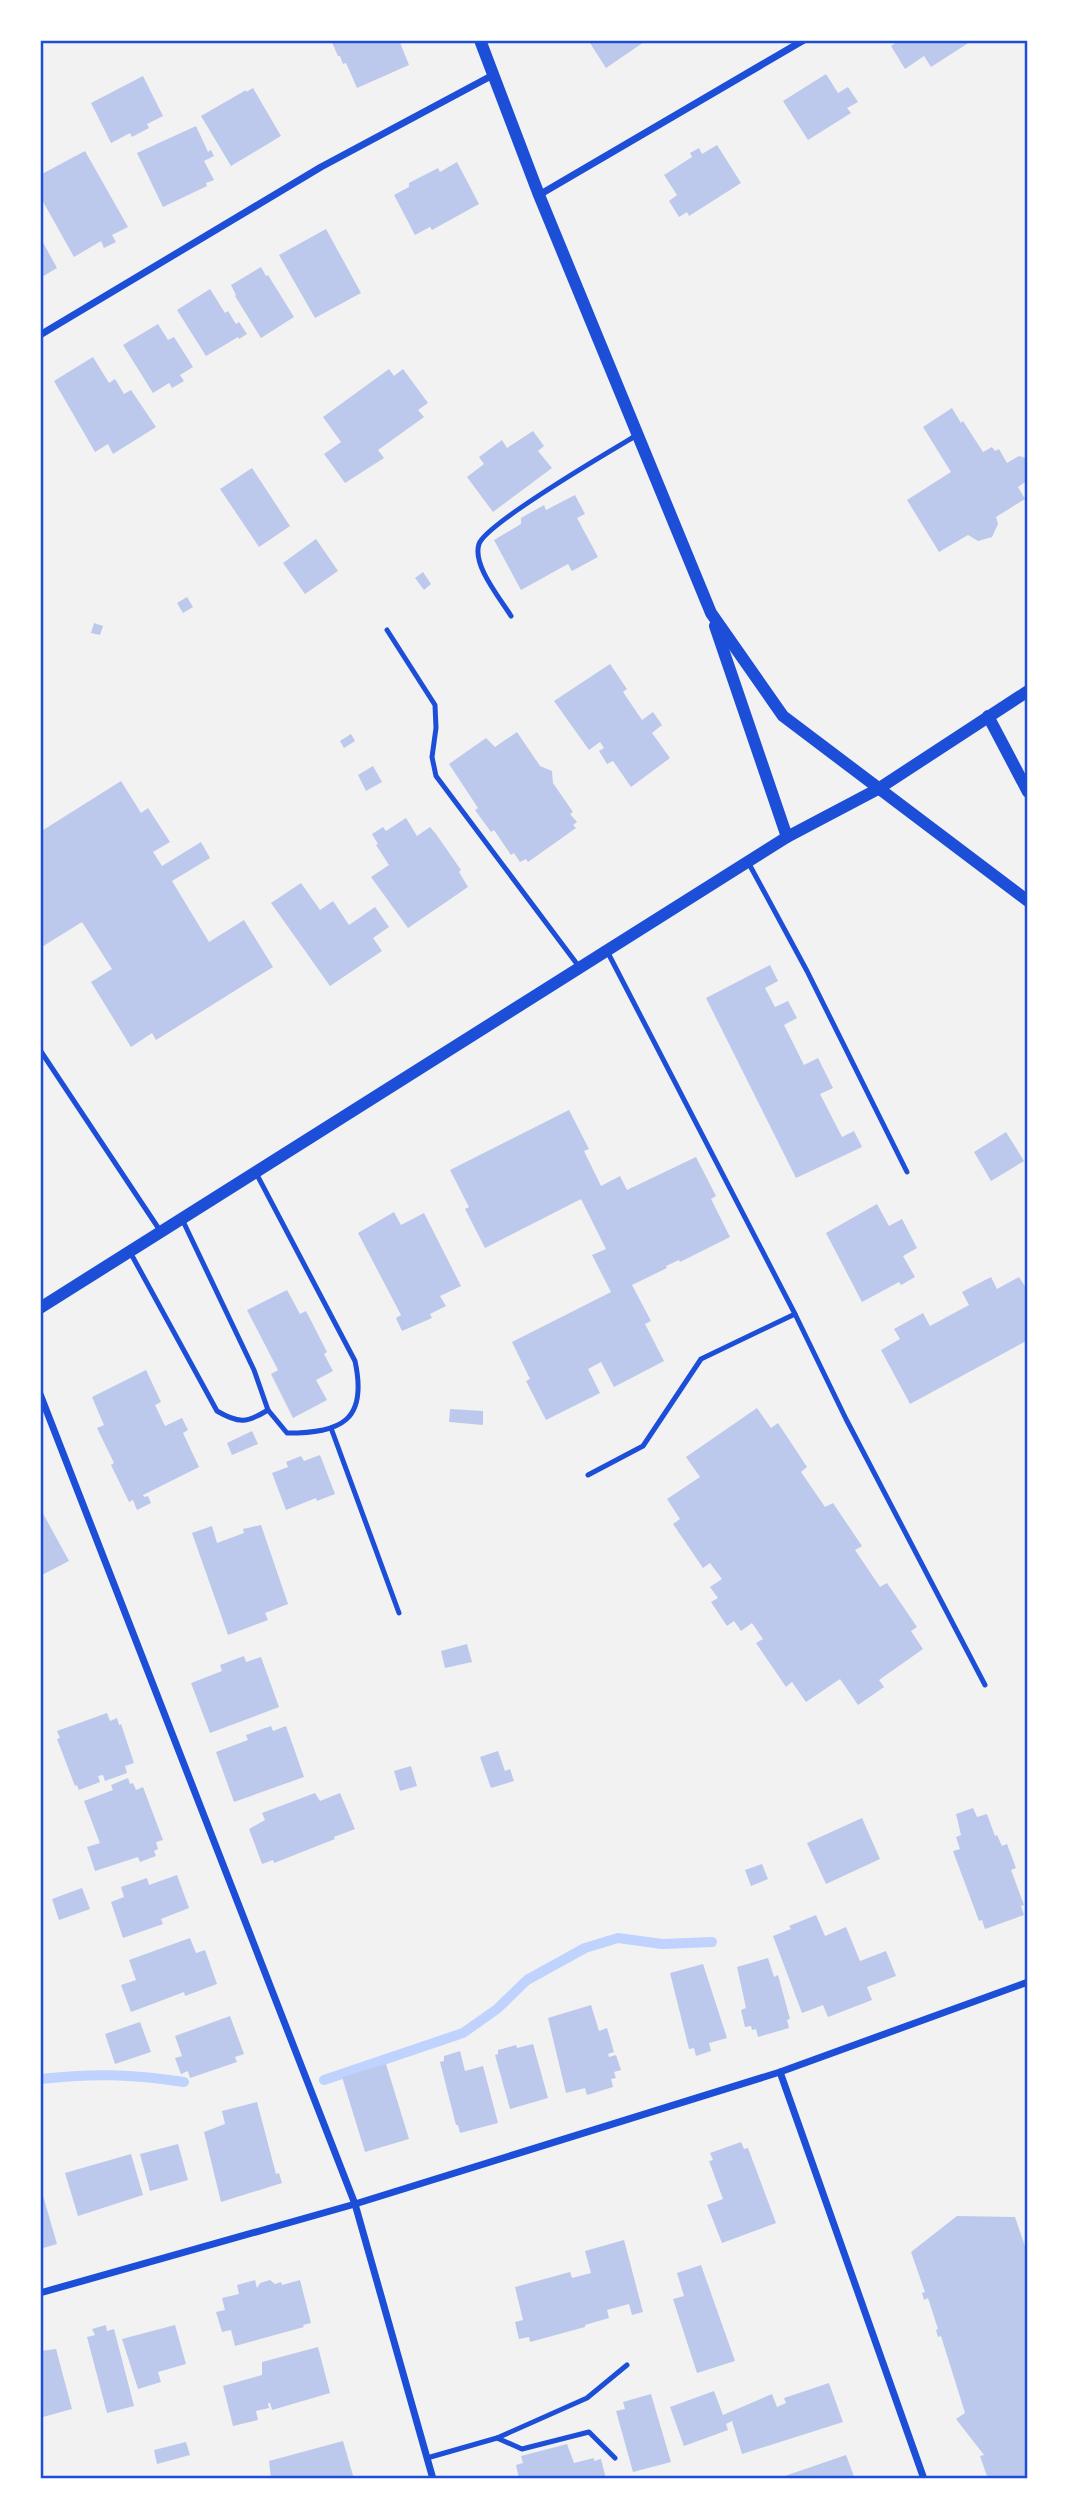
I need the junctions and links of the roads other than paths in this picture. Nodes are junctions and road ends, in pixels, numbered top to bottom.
1 (480, 40) edge
2 (804, 40) edge
3 (493, 75) junction
4 (539, 195) junction
5 (40, 335) edge
6 (637, 435) junction
7 (711, 612) junction
8 (511, 616) dead end
9 (387, 631) dead end
10 (1028, 691) edge
11 (988, 716) junction
12 (878, 789) junction
13 (1028, 792) edge
14 (787, 837) junction
15 (748, 862) junction
16 (1028, 901) edge
17 (607, 951) junction
18 (580, 968) junction
19 (40, 1050) edge
20 (256, 1172) junction
21 (908, 1172) dead end
22 (182, 1219) junction
23 (161, 1232) junction
24 (130, 1252) junction
25 (40, 1308) edge
26 (795, 1314) junction
27 (40, 1394) edge
28 (268, 1410) junction
29 (331, 1428) junction
30 (589, 1475) dead end
31 (399, 1613) dead end
32 (985, 1685) dead end
33 (1028, 1982) edge
34 (780, 2073) junction
35 (355, 2204) junction
36 (40, 2293) edge
37 (627, 2365) dead end
38 (497, 2438) junction
39 (427, 2458) junction
40 (615, 2458) dead end
41 (433, 2479) edge
42 (924, 2479) edge

1 - 3 street
2 - 4 street
3 - 4 street
3 - 5 street
4 - 6 street
6 - 7 street
6 - 8 lane
7 - 12 street
7 - 14 street
9 - 18 lane
10 - 11 street
11 - 12 street
11 - 13 street
12 - 14 street
12 - 16 street
14 - 15 street
15 - 17 street
15 - 21 lane
17 - 18 street
17 - 26 lane
18 - 20 street
19 - 23 lane
20 - 22 street
20 - 29 lane
22 - 23 street
22 - 28 lane
23 - 24 street
24 - 25 street
24 - 28 lane
26 - 30 lane
26 - 32 lane
27 - 35 street
28 - 29 lane
29 - 31 lane
33 - 34 street
34 - 35 street
34 - 42 street
35 - 36 street
35 - 39 street
37 - 38 lane
38 - 39 lane
38 - 40 lane
39 - 41 street

